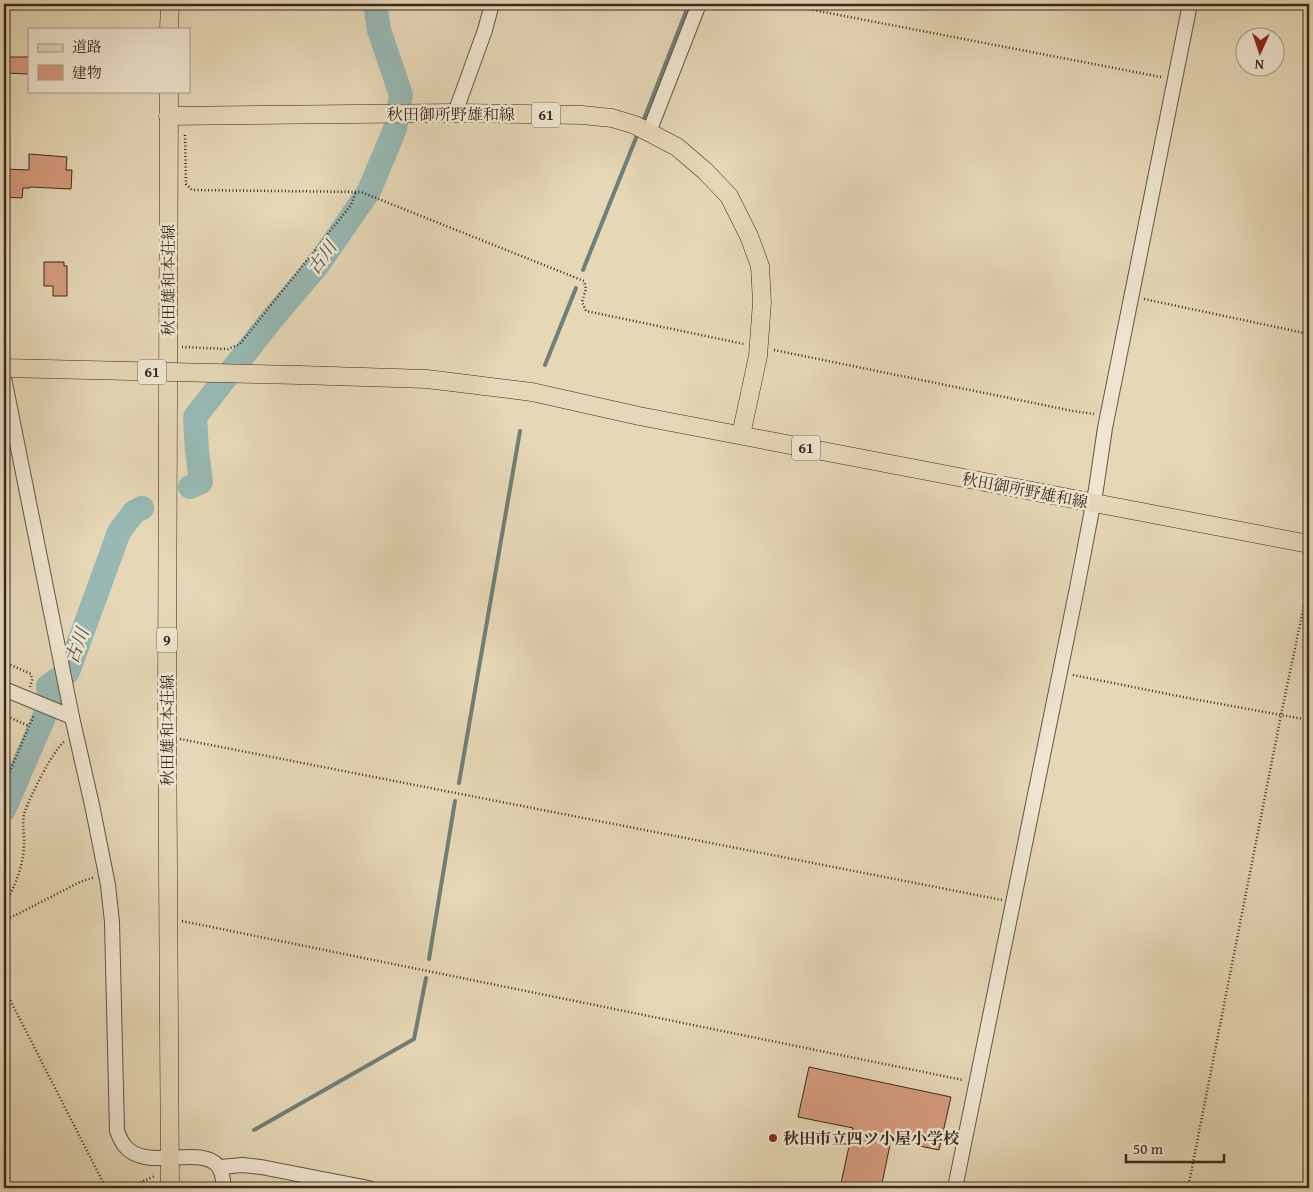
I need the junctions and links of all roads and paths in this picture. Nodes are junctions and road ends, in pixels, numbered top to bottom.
1 (170, 4) edge
2 (492, 4) edge
3 (699, 4) edge
4 (782, 4) edge
5 (1190, 4) edge
6 (169, 28) edge
7 (1175, 80) junction
8 (169, 92) edge
9 (455, 113) junction
10 (177, 116) junction
11 (644, 129) junction
12 (356, 192) junction
13 (1132, 296) junction
14 (1309, 334) edge
15 (168, 346) junction
16 (758, 347) junction
17 (4, 368) edge
18 (4, 378) edge
19 (1108, 416) junction
20 (741, 435) junction
21 (1094, 503) junction
22 (1309, 544) edge
23 (1309, 581) edge
24 (4, 662) edge
25 (1059, 673) junction
26 (4, 689) edge
27 (36, 702) junction
28 (1281, 714) junction
29 (4, 715) edge
30 (72, 717) junction
31 (1309, 720) edge
32 (29, 726) junction
33 (76, 735) junction
34 (167, 736) junction
35 (4, 785) edge
36 (106, 873) junction
37 (1013, 903) junction
38 (4, 907) edge
39 (168, 918) junction
40 (4, 921) edge
41 (4, 988) edge
42 (977, 1082) junction
43 (220, 1167) junction
44 (170, 1173) edge
45 (106, 1188) edge
46 (127, 1188) edge
47 (224, 1188) edge
48 (369, 1188) edge
49 (956, 1188) edge
50 (1188, 1188) edge

1 - 6 main road
2 - 9 street
3 - 11 street
4 - 7 path
5 - 7 street
7 - 13 street
8 - 10 main road, 秋田雄和本荘線 / 9
9 - 10 main road, 秋田御所野雄和線 / 61
9 - 11 main road, 秋田御所野雄和線 / 61
10 - 12 path
10 - 15 main road, 秋田雄和本荘線 / 9
11 - 16 main road, 秋田御所野雄和線 / 61
12 - 15 path
12 - 16 path
13 - 14 path
13 - 19 street
15 - 34 main road, 秋田雄和本荘線 / 9
16 - 19 path
16 - 20 main road, 秋田御所野雄和線 / 61
17 - 20 main road, 秋田御所野雄和線 / 61, bridge
18 - 30 street
19 - 21 street
20 - 21 main road, 秋田御所野雄和線 / 61
21 - 22 main road, 秋田御所野雄和線 / 61
21 - 25 street
23 - 28 path
24 - 27 path
25 - 28 path
25 - 37 street
26 - 27 street
27 - 30 street
27 - 32 path
28 - 31 path
28 - 50 path
29 - 32 path
30 - 33 street
32 - 35 path
33 - 36 street
33 - 38 path
34 - 37 path
34 - 39 main road, 秋田雄和本荘線 / 9
36 - 40 path
36 - 44 street
37 - 42 street
39 - 42 path
39 - 44 main road, 秋田雄和本荘線 / 9
41 - 45 path
42 - 49 street
43 - 44 street
43 - 47 street
43 - 48 street
44 - 46 path

